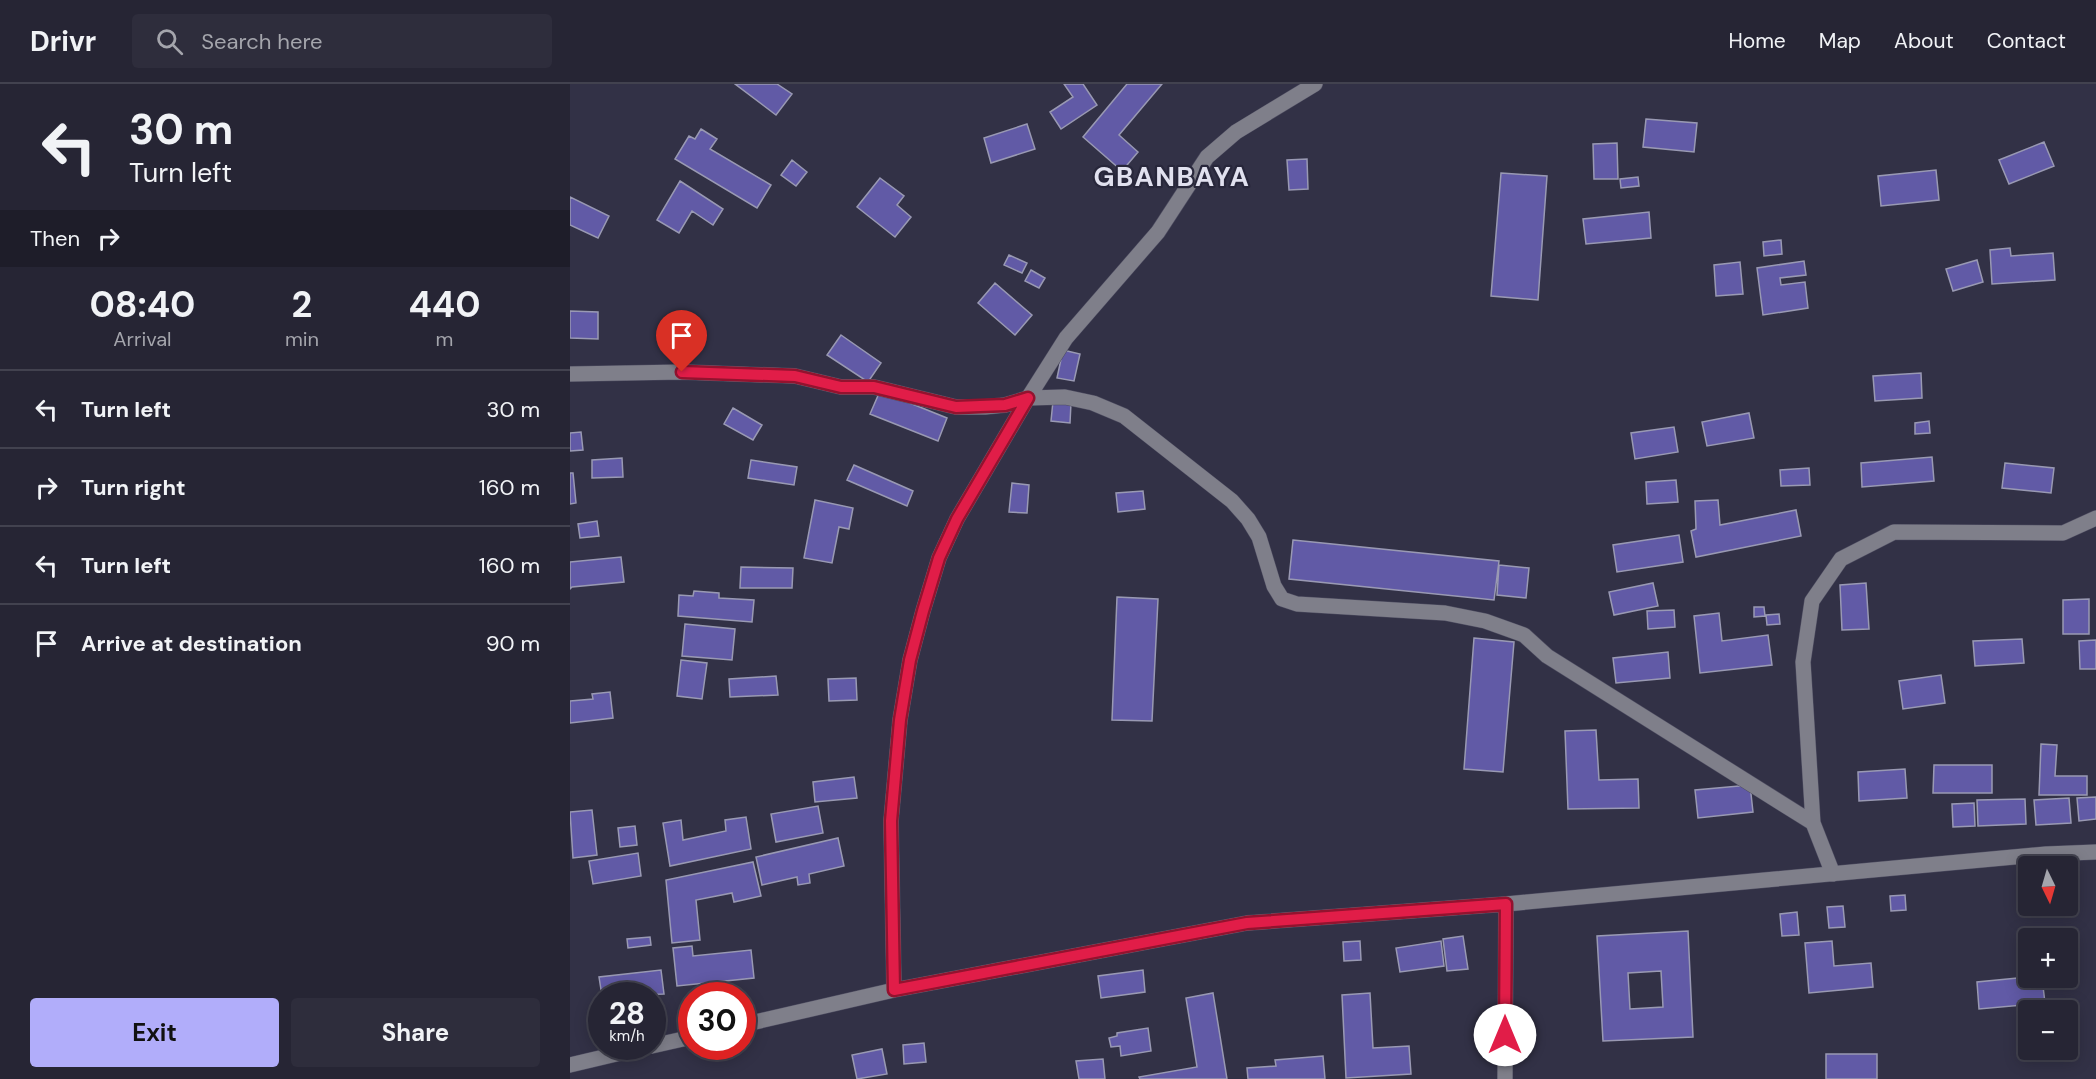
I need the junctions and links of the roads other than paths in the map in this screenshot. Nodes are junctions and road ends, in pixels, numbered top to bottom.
1 (1315, 84) edge
2 (570, 374) edge
3 (1028, 398) junction
4 (2096, 518) edge
5 (1813, 823) junction
6 (2096, 852) edge
7 (1833, 874) junction
8 (1506, 904) junction
9 (894, 990) junction
10 (756, 1022) edge
11 (591, 1060) edge
12 (570, 1065) edge
13 (1505, 1079) edge

1 - 3 street
2 - 3 street
3 - 5 street
3 - 9 street
4 - 5 street
5 - 7 street
6 - 7 street
7 - 8 street
8 - 9 street
8 - 13 street
9 - 10 street
11 - 12 street

